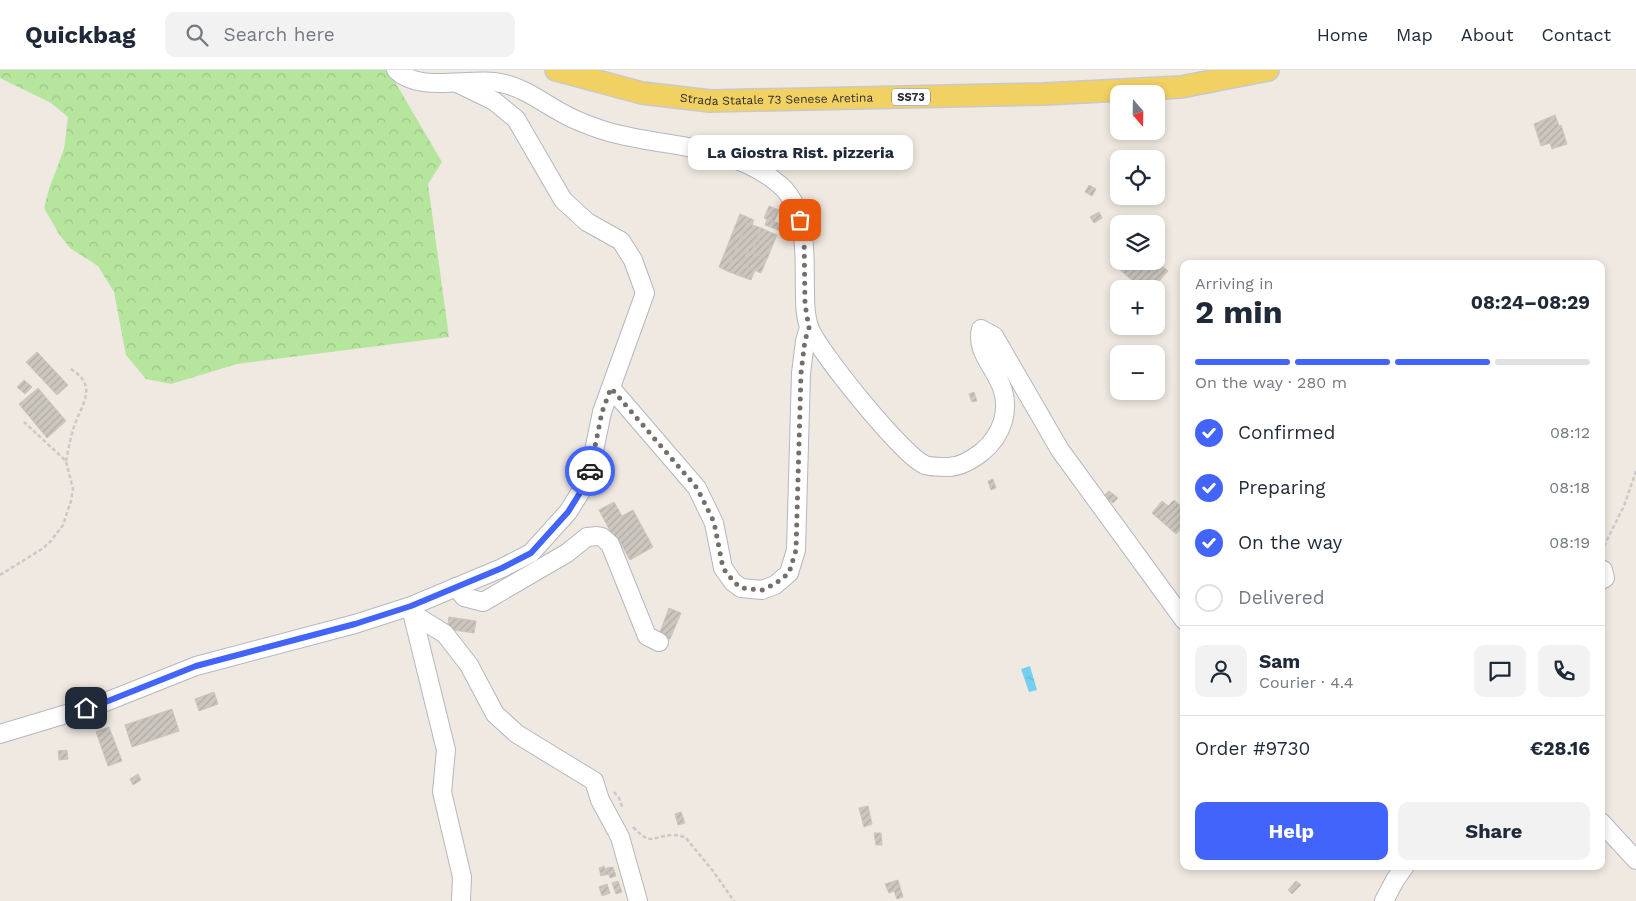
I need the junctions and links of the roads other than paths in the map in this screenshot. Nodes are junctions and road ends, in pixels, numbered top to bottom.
1 (396, 70) edge
2 (556, 70) edge
3 (1268, 70) edge
4 (432, 76) edge
5 (458, 84) junction
6 (809, 328) junction
7 (611, 388) junction
8 (456, 587) junction
9 (412, 610) junction
10 (1180, 615) edge
11 (659, 642) dead end
12 (0, 734) edge
13 (1605, 826) edge
14 (1636, 860) edge
15 (1402, 870) edge
16 (461, 901) edge
17 (638, 901) edge
18 (1384, 901) edge

1 - 4 street
2 - 3 main road, Strada Statale 73 Senese Aretina / SS73
4 - 5 street
5 - 6 street
5 - 7 street
6 - 7 street
6 - 10 street
7 - 8 street
8 - 9 street
8 - 11 street
9 - 12 street
9 - 16 street
9 - 17 street
13 - 14 street
15 - 18 street

